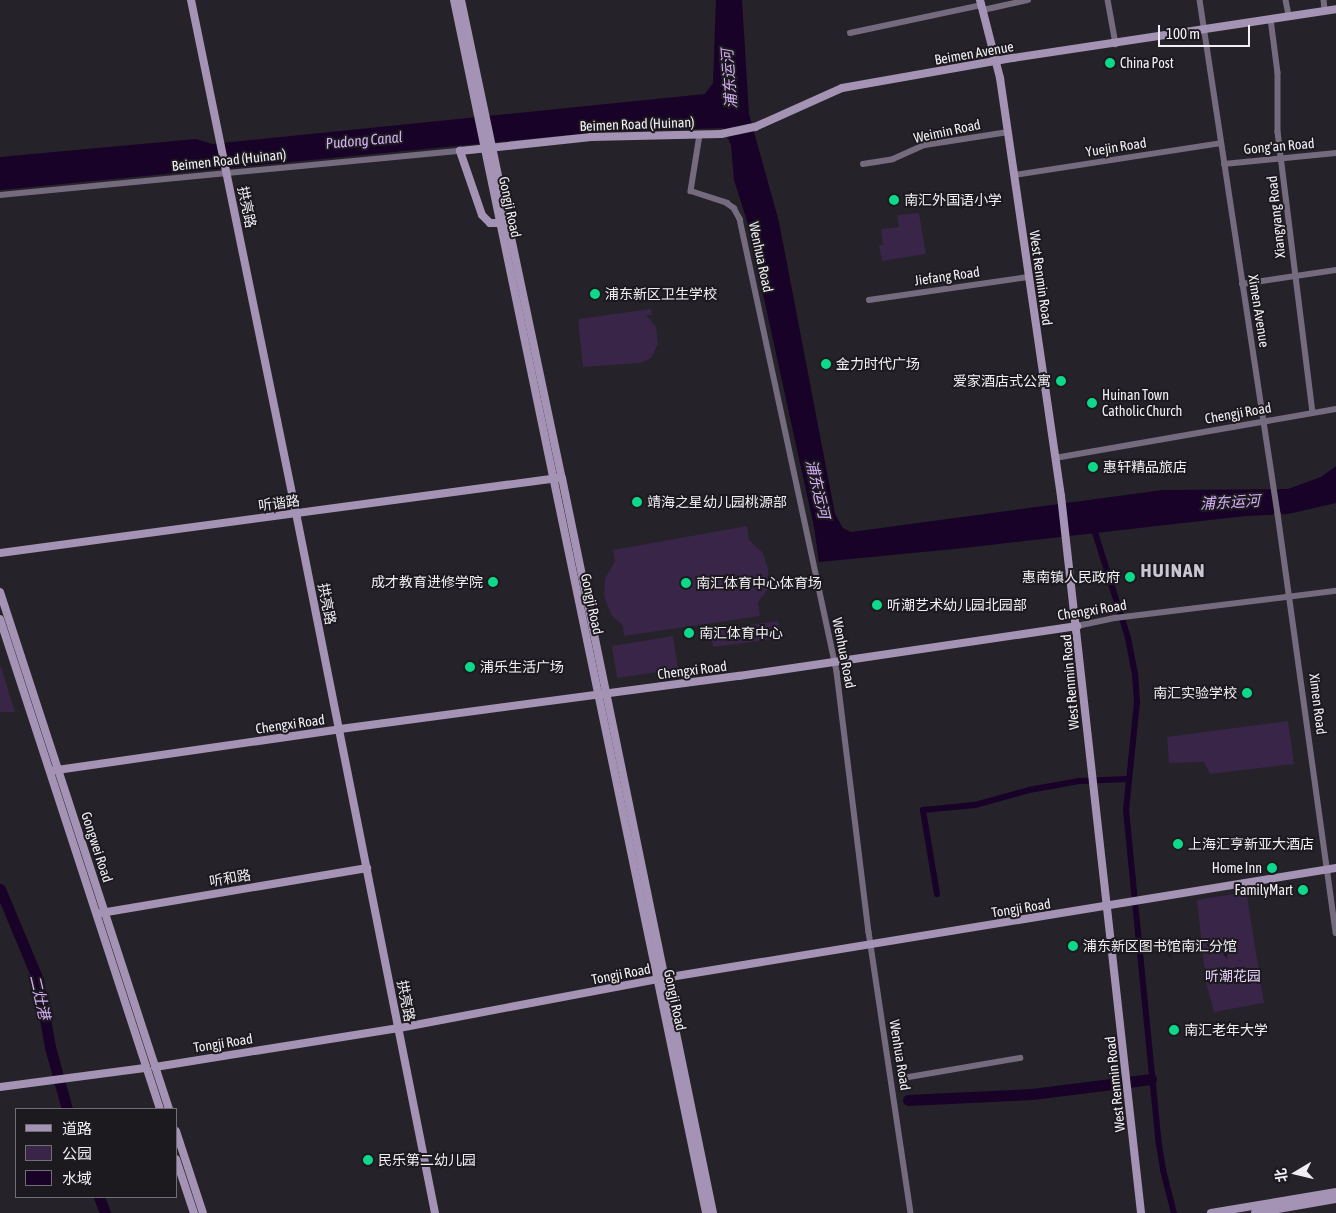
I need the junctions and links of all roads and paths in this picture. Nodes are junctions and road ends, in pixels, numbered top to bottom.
1 (454, 0) edge
2 (461, 0) edge
3 (1028, 0) edge
4 (1108, 0) edge
5 (1200, 0) edge
6 (1286, 0) edge
7 (1324, 0) edge
8 (191, 1) edge
9 (982, 5) edge
10 (1336, 9) edge
11 (1325, 10) junction
12 (1289, 16) junction
13 (1272, 19) junction
14 (1204, 29) junction
15 (850, 33) dead end
16 (1116, 44) junction
17 (997, 61) junction
18 (477, 94) junction
19 (755, 127) joint
20 (1008, 132) junction
21 (700, 135) junction
22 (1221, 144) junction
23 (460, 152) junction
24 (1336, 153) edge
25 (1282, 158) junction
26 (491, 161) junction
27 (863, 164) dead end
28 (1224, 164) junction
29 (1015, 175) junction
30 (0, 195) edge
31 (500, 223) junction
32 (1336, 270) edge
33 (1029, 277) junction
34 (1295, 277) junction
35 (1242, 284) junction
36 (869, 300) dead end
37 (1336, 409) edge
38 (1313, 413) junction
39 (1264, 421) junction
40 (1056, 458) junction
41 (562, 478) junction
42 (553, 479) junction
43 (296, 513) junction
44 (0, 553) edge
45 (1336, 591) edge
46 (0, 592) edge
47 (1290, 597) junction
48 (0, 619) edge
49 (1077, 626) junction
50 (835, 661) junction
51 (602, 693) junction
52 (340, 729) junction
53 (54, 770) junction
54 (367, 868) junction
55 (1336, 868) edge
56 (1326, 870) junction
57 (1108, 906) junction
58 (101, 913) junction
59 (1336, 933) edge
60 (871, 945) junction
61 (661, 979) junction
62 (398, 1028) junction
63 (1020, 1058) dead end
64 (155, 1067) junction
65 (145, 1068) junction
66 (903, 1078) dead end
67 (0, 1087) edge
68 (160, 1108) edge
69 (169, 1108) edge
70 (178, 1137) edge
71 (178, 1165) edge
72 (1336, 1192) edge
73 (1336, 1199) edge
74 (194, 1213) edge
75 (203, 1213) edge
76 (435, 1213) edge
77 (706, 1213) edge
78 (713, 1213) edge
79 (912, 1213) edge
80 (1141, 1213) edge
81 (1211, 1213) edge
82 (1255, 1213) edge

1 - 18 street, Gongji Road
2 - 18 street, Gongji Road
3 - 9 street
4 - 16 street
5 - 14 street, Ximen Avenue
6 - 12 street
7 - 11 street
8 - 43 street, 拱亮路
9 - 15 street
9 - 17 street, West Renmin Road
10 - 11 street, Beimen Avenue
11 - 12 street, Beimen Avenue
12 - 13 street, Beimen Avenue
13 - 14 street, Beimen Avenue
13 - 25 street, Xiangyang Road
14 - 16 street, Beimen Avenue
14 - 22 street, Ximen Avenue
16 - 17 street, Beimen Avenue
17 - 19 street, Beimen Avenue
17 - 20 street, West Renmin Road
18 - 26 street, Gongji Road
19 - 21 street, Beimen Road (Huinan)
20 - 27 street, Weimin Road
20 - 29 street, West Renmin Road
21 - 23 street, Beimen Road (Huinan)
21 - 50 street, Wenhua Road
22 - 28 street, Ximen Avenue
22 - 29 street, Yuejin Road
23 - 30 street, Beimen Road (Huinan)
23 - 31 street
24 - 25 street, Gong'an Road
25 - 28 street, Gong'an Road
25 - 34 street, Xiangyang Road
26 - 31 street, Gongji Road
26 - 41 street, Gongji Road
28 - 35 street, Ximen Avenue
29 - 33 street, West Renmin Road
31 - 42 street, Gongji Road
32 - 34 street
33 - 36 street, Jiefang Road
33 - 40 street, West Renmin Road
34 - 35 street
34 - 38 street, Xiangyang Road
35 - 39 street, Ximen Avenue
37 - 38 street, Chengji Road
38 - 39 street, Chengji Road
39 - 40 street, Chengji Road
39 - 47 street, Ximen Avenue
40 - 49 street, West Renmin Road
41 - 42 street, 听谐路
41 - 51 street, Gongji Road
42 - 43 street, 听谐路
42 - 51 street, Gongji Road
43 - 44 street, 听谐路
43 - 52 street, 拱亮路
45 - 47 street, Chengxi Road
46 - 53 street, Gongwei Road
47 - 49 street, Chengxi Road
47 - 56 street, Ximen Road
48 - 53 street, Gongwei Road
49 - 50 street, Chengxi Road
49 - 57 street, West Renmin Road
50 - 51 street, Chengxi Road
50 - 60 street, Wenhua Road
51 - 52 street, Chengxi Road
51 - 61 street, Gongji Road
52 - 53 street, Chengxi Road
52 - 54 street, 拱亮路
53 - 58 street, Gongwei Road
54 - 58 street, 听和路
54 - 62 street, 拱亮路
55 - 56 street, Tongji Road
56 - 57 street, Tongji Road
56 - 59 street, Ximen Road
57 - 60 street, Tongji Road
57 - 80 street, West Renmin Road
58 - 64 street, Gongwei Road
58 - 65 street, Gongwei Road
60 - 61 street, Tongji Road
60 - 79 street, Wenhua Road
61 - 62 street, Tongji Road
61 - 77 street, Gongji Road
61 - 78 street, Gongji Road
62 - 64 street, Tongji Road
62 - 76 street, 拱亮路
63 - 66 street
64 - 65 street, Tongji Road
64 - 69 street, Gongwei Road
65 - 67 street, Tongji Road
65 - 68 street, Gongwei Road
70 - 75 street
71 - 74 street
72 - 81 street
73 - 82 street

